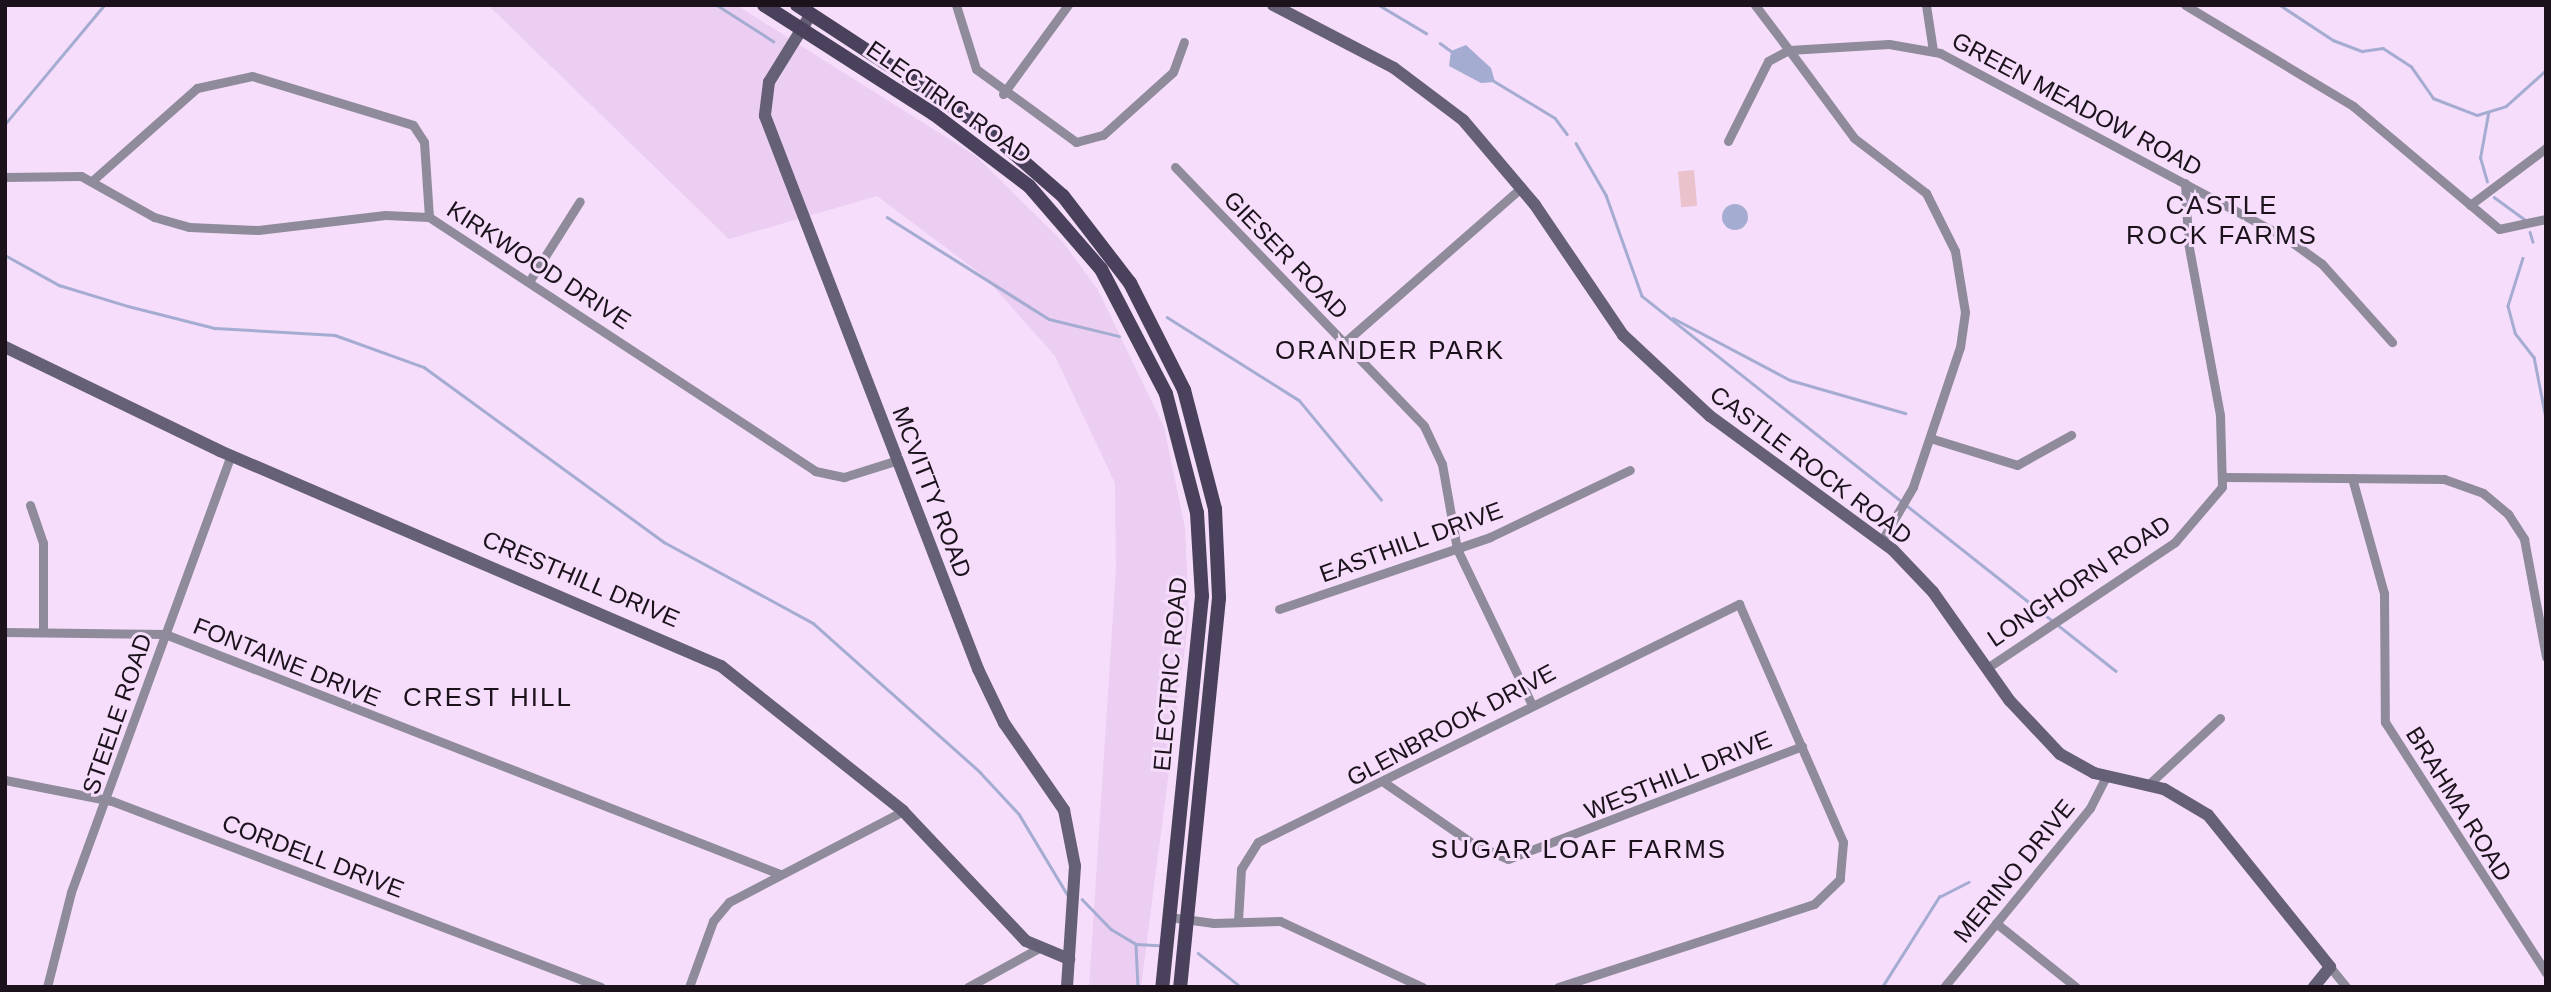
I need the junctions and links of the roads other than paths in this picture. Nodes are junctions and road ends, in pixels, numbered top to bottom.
1 (764, 5) edge
2 (797, 5) edge
3 (956, 5) edge
4 (1068, 5) edge
5 (1273, 5) edge
6 (1755, 5) edge
7 (1926, 5) edge
8 (2185, 5) edge
9 (816, 8) edge
10 (800, 28) junction
11 (1184, 42) dead end
12 (1789, 50) junction
13 (1933, 51) junction
14 (1003, 94) junction
15 (1728, 141) dead end
16 (2546, 148) edge
17 (1175, 167) dead end
18 (5, 177) edge
19 (93, 180) junction
20 (2185, 183) junction
21 (1522, 187) junction
22 (580, 201) dead end
23 (2470, 205) junction
24 (429, 217) junction
25 (2546, 219) edge
26 (530, 279) junction
27 (1345, 342) junction
28 (2392, 342) dead end
29 (5, 346) edge
30 (2071, 435) dead end
31 (1930, 438) junction
32 (231, 456) junction
33 (898, 460) junction
34 (1630, 470) dead end
35 (2225, 477) junction
36 (2352, 478) junction
37 (30, 505) dead end
38 (1882, 540) junction
39 (1457, 549) junction
40 (1279, 609) dead end
41 (43, 631) junction
42 (5, 632) edge
43 (165, 634) junction
44 (2546, 657) edge
45 (1987, 668) junction
46 (1531, 703) junction
47 (2220, 719) dead end
48 (1802, 746) junction
49 (2107, 775) junction
50 (5, 780) edge
51 (1385, 783) junction
52 (2149, 784) junction
53 (107, 799) junction
54 (903, 811) junction
55 (780, 874) junction
56 (1169, 916) junction
57 (1187, 919) junction
58 (1238, 921) junction
59 (1997, 923) junction
60 (1039, 948) junction
61 (1069, 959) junction
62 (2330, 967) junction
63 (2546, 973) edge
64 (47, 987) edge
65 (601, 987) edge
66 (689, 987) edge
67 (968, 987) edge
68 (1067, 987) edge
69 (1162, 987) edge
70 (1180, 987) edge
71 (1422, 987) edge
72 (1558, 987) edge
73 (1944, 987) edge
74 (2076, 987) edge
75 (2314, 987) edge
76 (2346, 987) edge

1 - 10 main road, ELECTRIC ROAD
2 - 9 main road, ELECTRIC ROAD
3 - 14 street
4 - 14 street
5 - 21 street, CASTLE ROCK ROAD
6 - 12 street
7 - 13 street
8 - 23 street
9 - 10 street, MCVITTY ROAD
9 - 57 main road, ELECTRIC ROAD
10 - 33 street, MCVITTY ROAD
10 - 56 main road, ELECTRIC ROAD
11 - 14 street
12 - 13 street, GREEN MEADOW ROAD
12 - 15 street
12 - 31 street
13 - 20 street, GREEN MEADOW ROAD
16 - 23 street
17 - 27 street, GIESER ROAD
18 - 19 street, KIRKWOOD DRIVE
19 - 24 street, KIRKWOOD DRIVE
19 - 24 street
20 - 28 street, GREEN MEADOW ROAD
20 - 35 street
21 - 27 street
21 - 38 street, CASTLE ROCK ROAD
22 - 26 street
23 - 25 street
24 - 26 street, KIRKWOOD DRIVE
26 - 33 street, KIRKWOOD DRIVE
27 - 39 street, GIESER ROAD
29 - 32 street, CRESTHILL DRIVE
30 - 31 street
31 - 38 street
32 - 43 street, STEELE ROAD
32 - 54 street, CRESTHILL DRIVE
33 - 61 street, MCVITTY ROAD
34 - 39 street, EASTHILL DRIVE
35 - 36 street
35 - 45 street, LONGHORN ROAD
36 - 44 street
36 - 63 street, BRAHMA ROAD
37 - 41 street
38 - 45 street, CASTLE ROCK ROAD
39 - 40 street, EASTHILL DRIVE
39 - 46 street, GIESER ROAD
41 - 42 street, FONTAINE DRIVE
41 - 43 street, FONTAINE DRIVE
43 - 53 street, STEELE ROAD
43 - 55 street, FONTAINE DRIVE
45 - 49 street, CASTLE ROCK ROAD
46 - 48 street, GLENBROOK DRIVE
46 - 51 street, GLENBROOK DRIVE
47 - 52 street
48 - 51 street, WESTHILL DRIVE
48 - 72 street
49 - 52 street, CASTLE ROCK ROAD
49 - 59 street, MERINO DRIVE
50 - 53 street, CORDELL DRIVE
51 - 58 street, GLENBROOK DRIVE
52 - 62 street, CASTLE ROCK ROAD
53 - 64 street, STEELE ROAD
53 - 65 street, CORDELL DRIVE
54 - 55 street
54 - 60 street, CRESTHILL DRIVE
55 - 66 street
56 - 57 street
56 - 69 main road, ELECTRIC ROAD
57 - 58 street
57 - 70 main road, ELECTRIC ROAD
58 - 71 street
59 - 73 street, MERINO DRIVE
59 - 74 street
60 - 61 street, CRESTHILL DRIVE
60 - 67 street
61 - 68 street, MCVITTY ROAD
62 - 75 street
62 - 76 street, CASTLE ROCK ROAD

